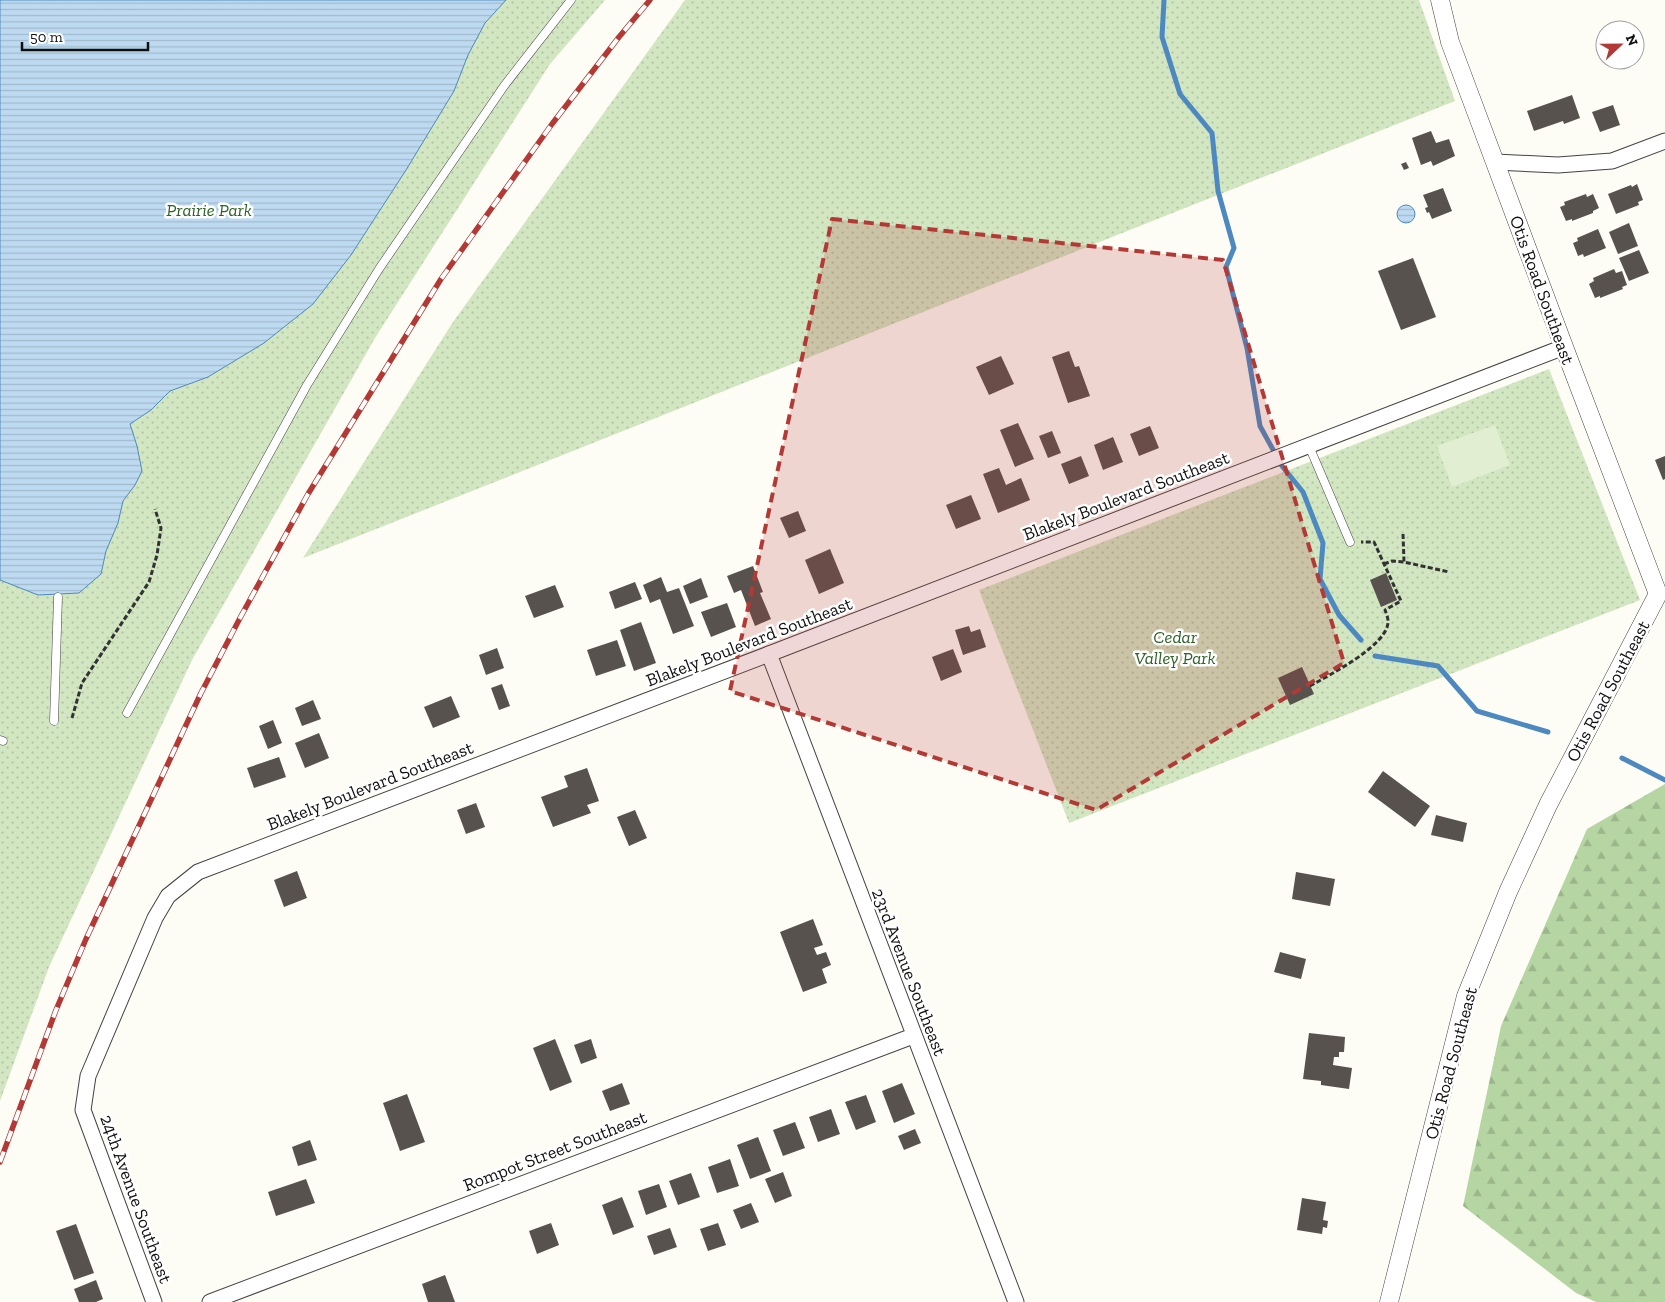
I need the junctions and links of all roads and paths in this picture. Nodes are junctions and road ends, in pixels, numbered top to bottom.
1 (571, 0) edge
2 (1440, 0) edge
3 (1665, 141) edge
4 (1495, 162) junction
5 (1564, 348) junction
6 (1306, 447) junction
7 (155, 509) dead end
8 (1403, 534) dead end
9 (1350, 542) joint
10 (1404, 562) junction
11 (1384, 564) junction
12 (1449, 572) dead end
13 (1662, 595) edge
14 (58, 597) dead end
15 (769, 654) junction
16 (1310, 686) dead end
17 (127, 714) dead end
18 (72, 718) dead end
19 (54, 721) dead end
20 (913, 1036) junction
21 (83, 1110) joint
22 (154, 1302) edge
23 (210, 1302) edge
24 (1016, 1302) edge
25 (1389, 1302) edge

1 - 17 lane
2 - 4 street, Otis Road Southeast
3 - 4 street
4 - 5 street, Otis Road Southeast
5 - 6 street, Blakely Boulevard Southeast
5 - 13 street, Otis Road Southeast
6 - 9 lane
6 - 15 street, Blakely Boulevard Southeast
7 - 18 path
8 - 10 path
9 - 11 path
10 - 11 path
10 - 12 path
11 - 16 path
13 - 25 street, Otis Road Southeast
14 - 19 lane
15 - 20 street, 23rd Avenue Southeast
15 - 21 street, Blakely Boulevard Southeast
20 - 23 street, Rompot Street Southeast
20 - 24 street, 23rd Avenue Southeast
21 - 22 street, 24th Avenue Southeast

